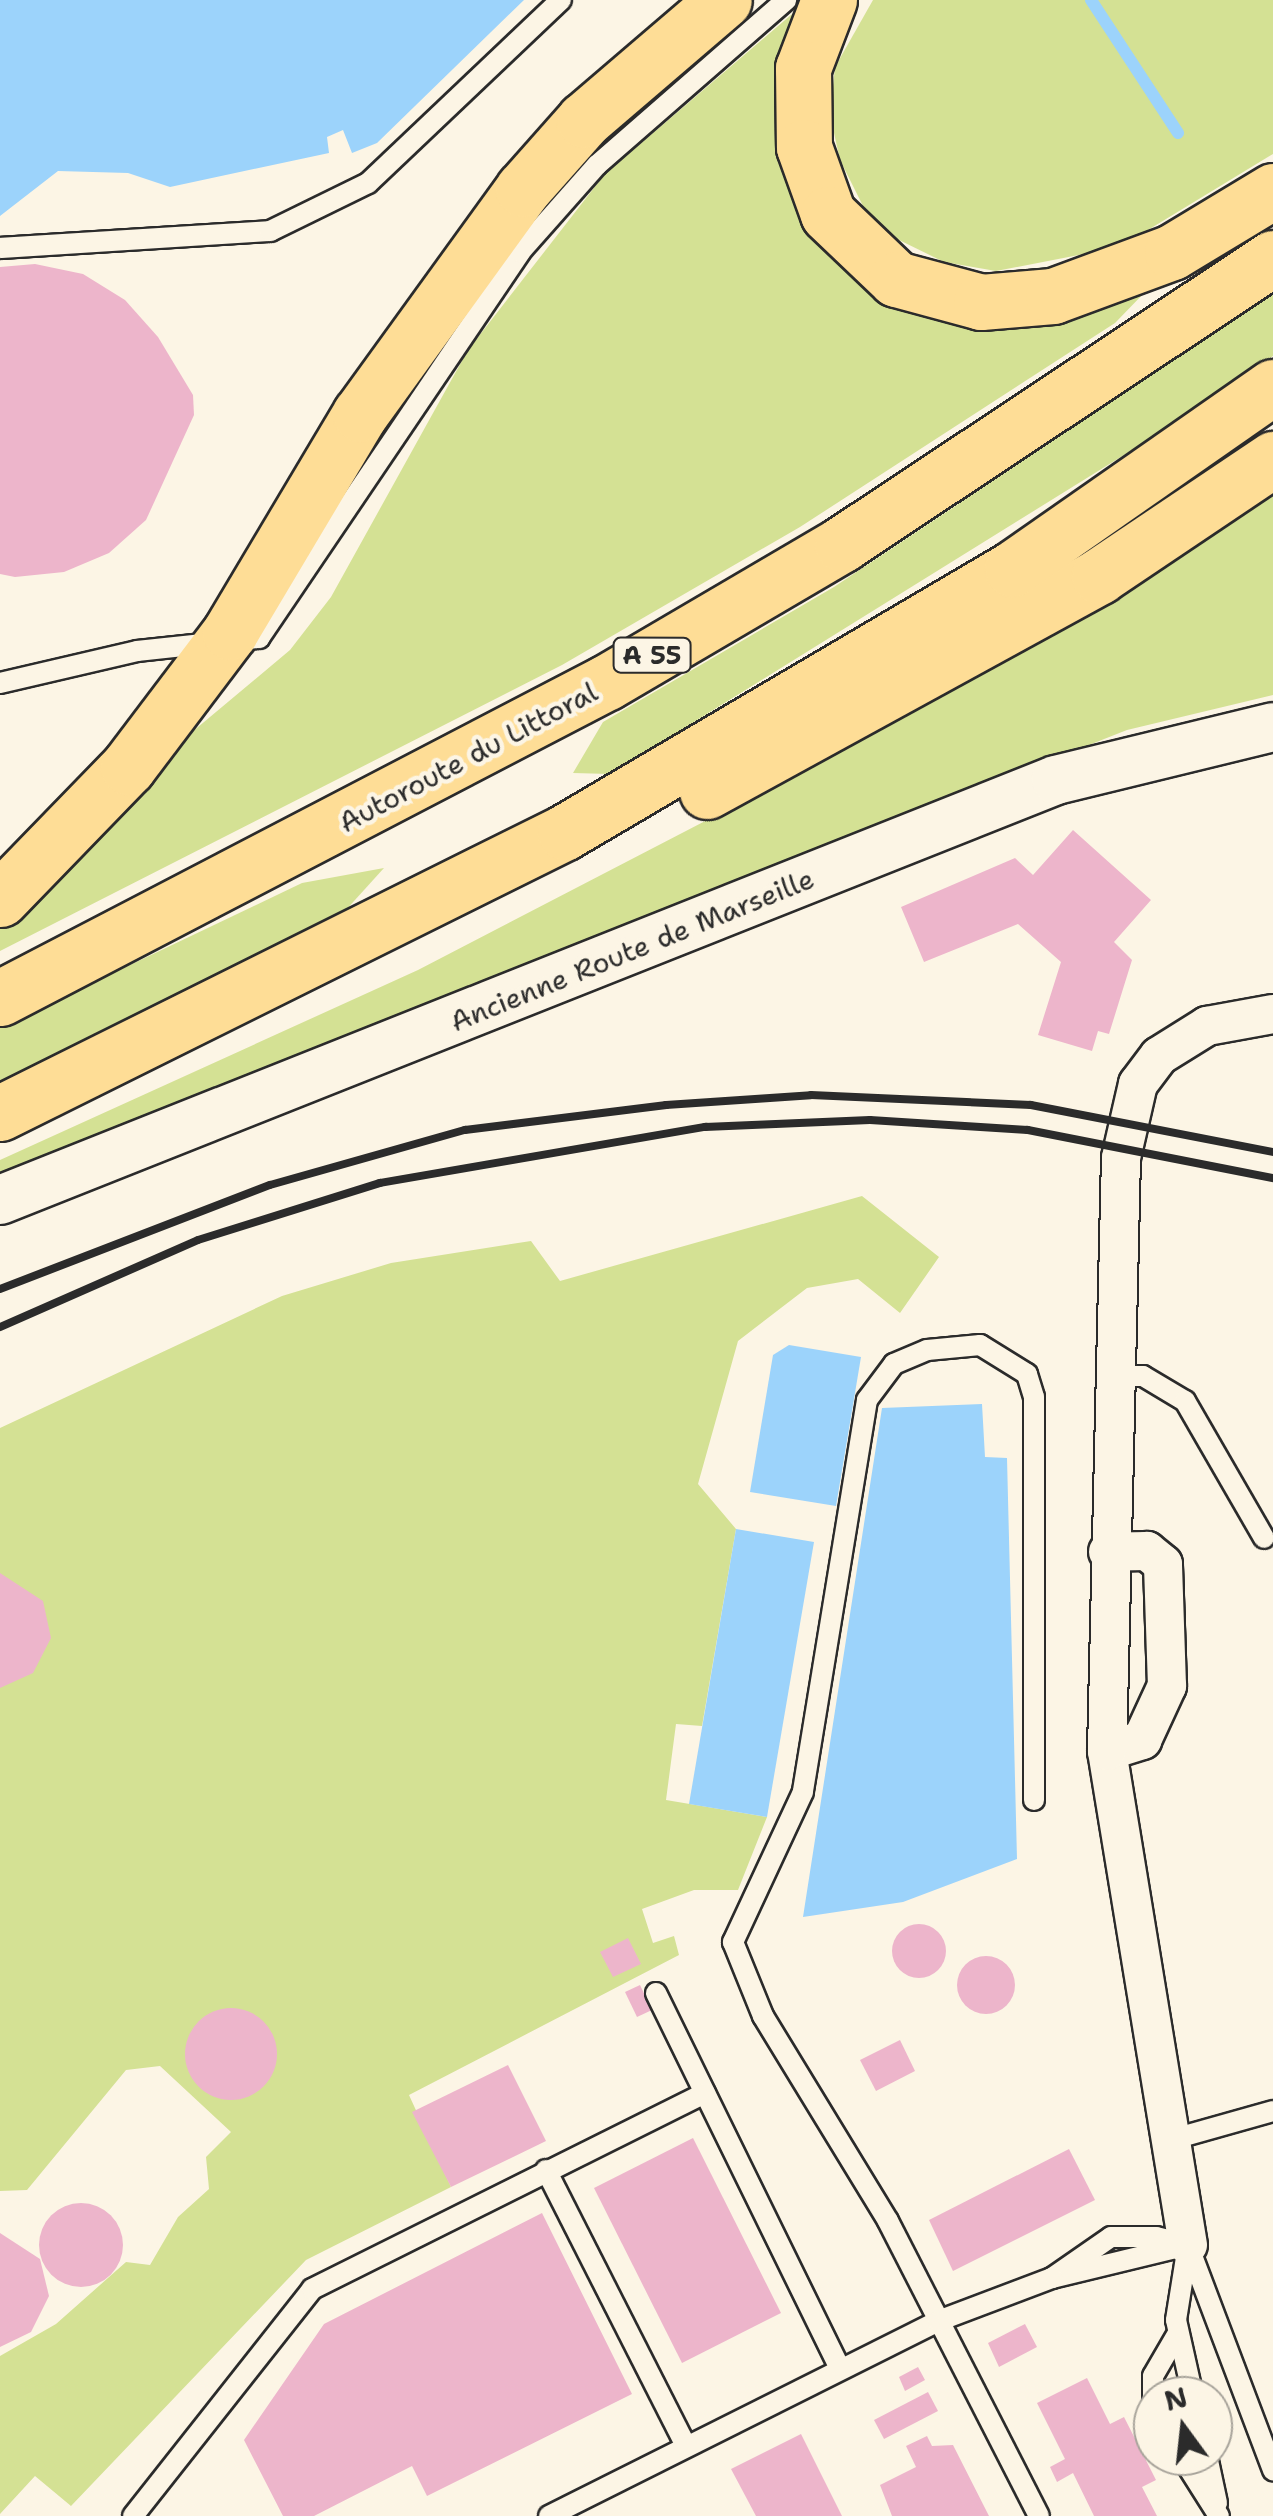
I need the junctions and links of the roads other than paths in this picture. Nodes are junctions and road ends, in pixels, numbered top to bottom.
1 (562, 0) edge
2 (724, 0) edge
3 (786, 0) edge
4 (828, 0) edge
5 (1273, 192) edge
6 (0, 248) edge
7 (1273, 258) edge
8 (1273, 386) edge
9 (1273, 459) edge
10 (220, 645) junction
11 (0, 683) edge
12 (1273, 727) edge
13 (0, 899) edge
14 (0, 998) edge
15 (1273, 1014) edge
16 (54, 1089) junction
17 (0, 1113) edge
18 (0, 1200) edge
19 (1113, 1376) junction
20 (1270, 1546) edge
21 (1108, 1552) junction
22 (1107, 1750) junction
23 (1034, 1800) dead end
24 (656, 1993) dead end
25 (705, 2093) junction
26 (1273, 2110) edge
27 (1174, 2139) junction
28 (546, 2170) junction
29 (1188, 2245) junction
30 (938, 2321) junction
31 (1178, 2333) junction
32 (840, 2369) junction
33 (1152, 2376) edge
34 (1188, 2376) edge
35 (686, 2446) junction
36 (1273, 2470) edge
37 (1193, 2476) edge
38 (1211, 2476) edge
39 (134, 2516) edge
40 (549, 2516) edge
41 (1039, 2516) edge
42 (1220, 2516) edge

1 - 6 lane
2 - 10 highway
3 - 10 lane
4 - 5 highway
7 - 14 highway, Autoroute du Littoral / A 55
8 - 16 highway
9 - 16 highway
10 - 11 lane
10 - 13 highway
12 - 18 street, Ancienne Route de Marseille
15 - 19 street
16 - 17 highway
19 - 20 lane
19 - 21 street
21 - 22 street
21 - 22 street
22 - 27 street
23 - 30 lane
24 - 25 lane
25 - 28 lane
25 - 32 lane
26 - 27 lane
27 - 29 street
28 - 35 lane
28 - 39 lane
29 - 30 lane
29 - 31 lane
29 - 36 lane
30 - 32 lane
30 - 41 lane
31 - 33 lane
31 - 34 lane
32 - 35 lane
35 - 40 lane
37 - 42 lane
38 - 42 lane

